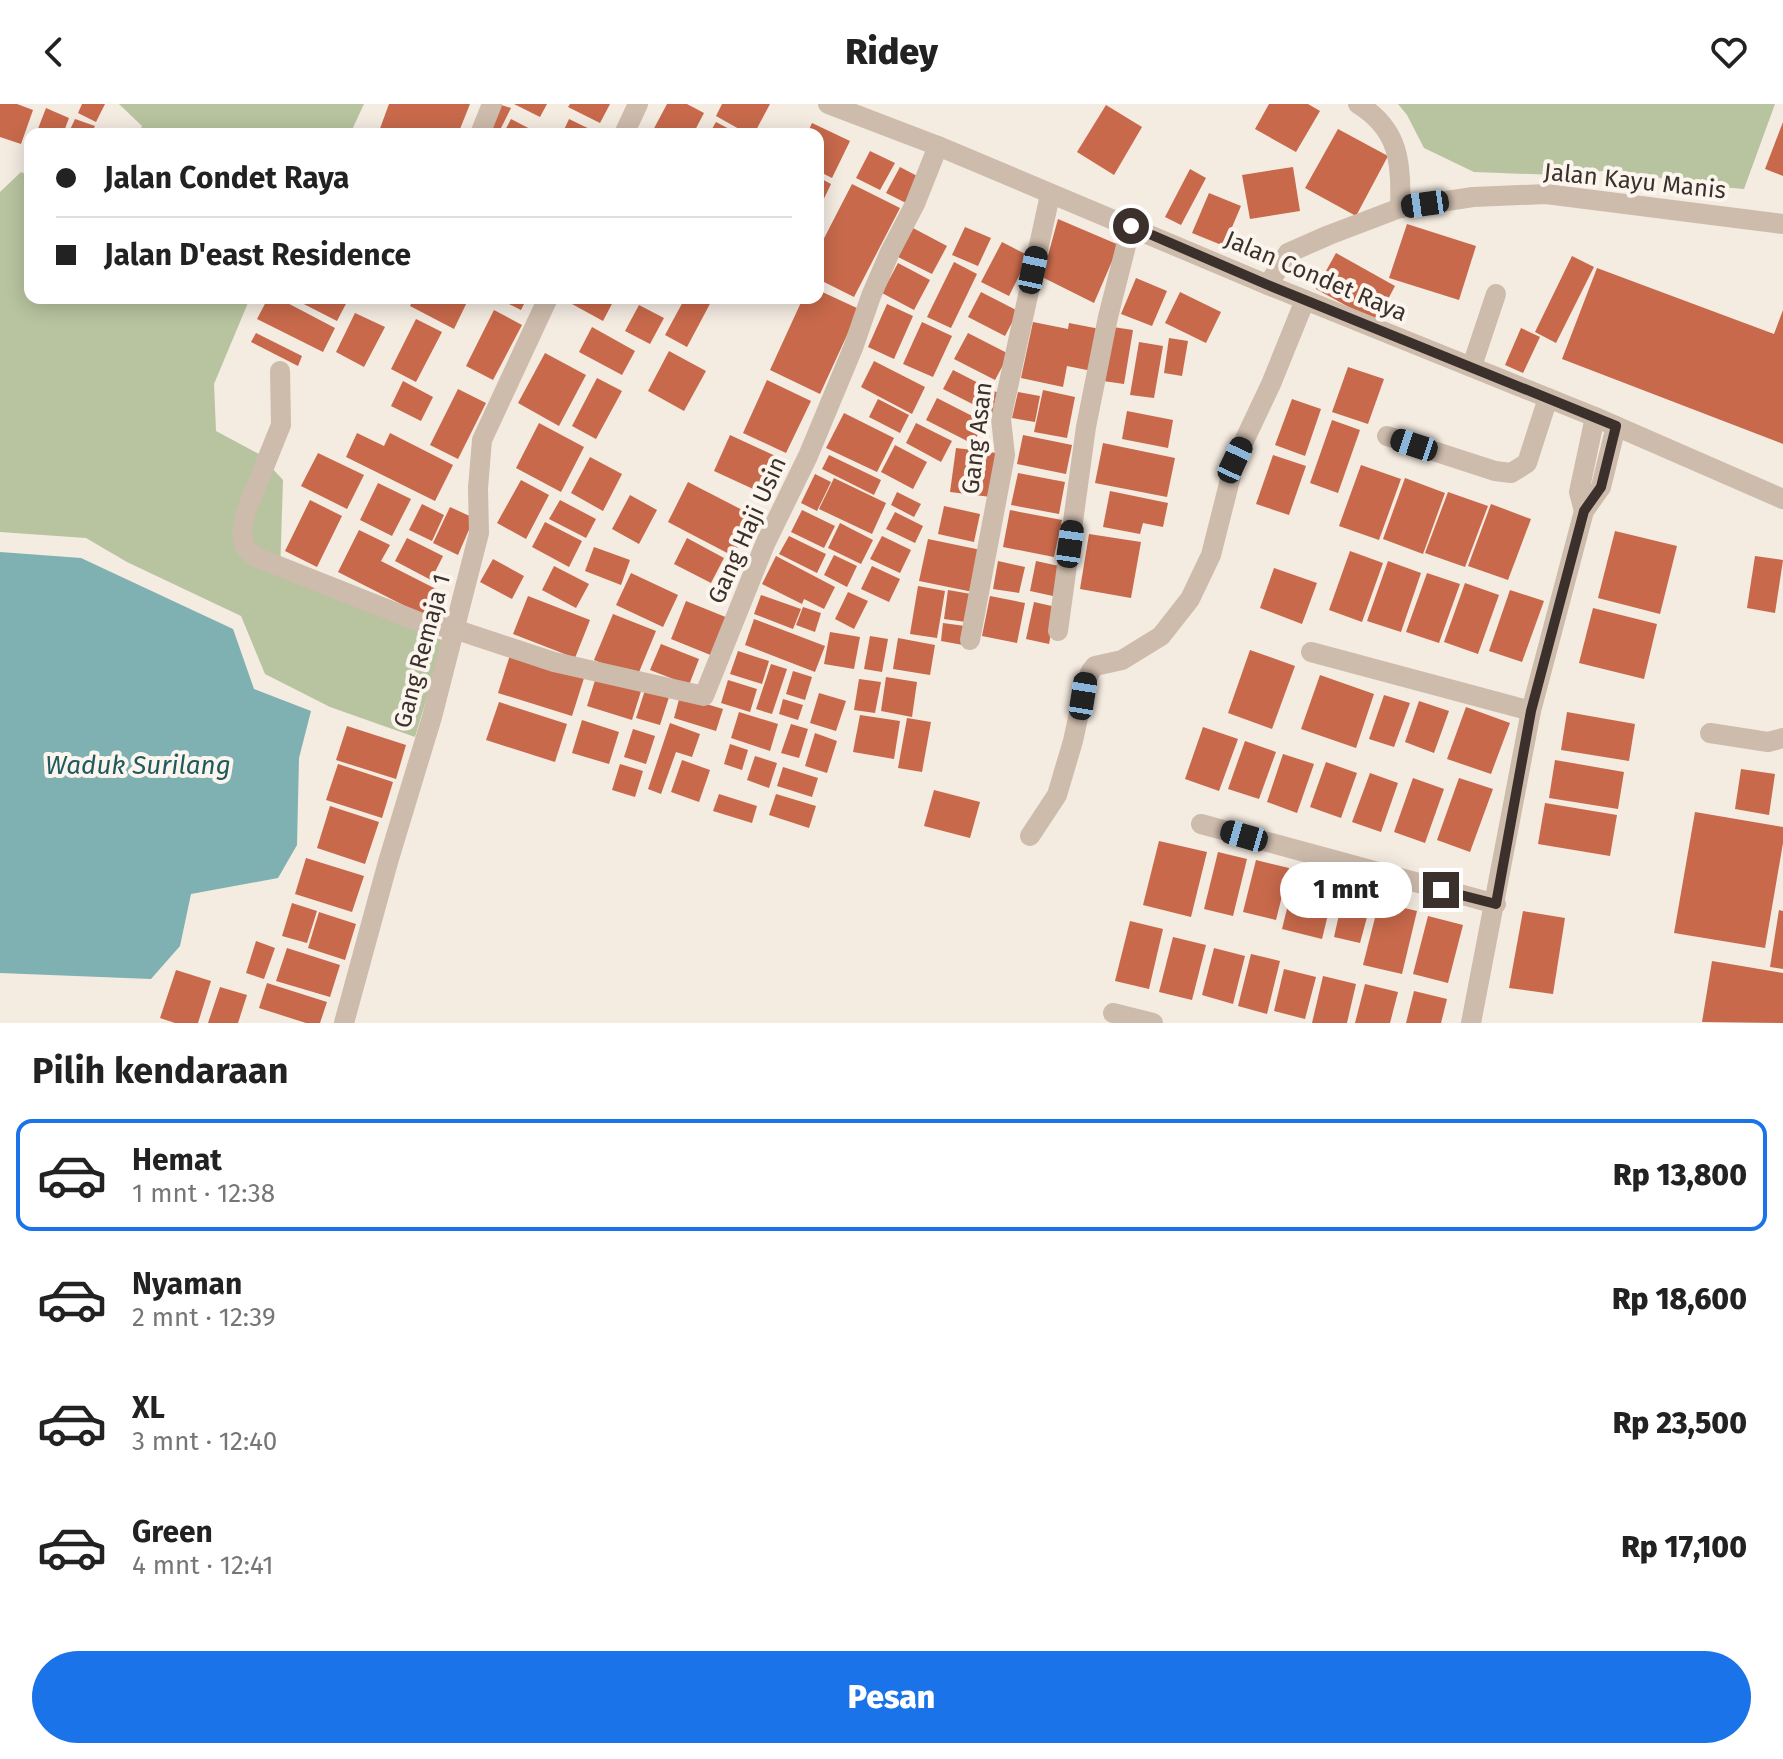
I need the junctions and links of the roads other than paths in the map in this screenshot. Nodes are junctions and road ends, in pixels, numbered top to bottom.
1 (492, 104) edge
2 (638, 104) edge
3 (1358, 104) edge
4 (832, 105) edge
5 (482, 128) edge
6 (627, 128) edge
7 (938, 146) junction
8 (1050, 195) junction
9 (1400, 208) junction
10 (1783, 224) edge
11 (1131, 226) junction
12 (1268, 285) junction
13 (1496, 294) dead end
14 (1305, 300) junction
15 (545, 304) edge
16 (1472, 366) junction
17 (280, 371) dead end
18 (1548, 398) junction
19 (1595, 417) junction
20 (1616, 426) junction
21 (1387, 436) dead end
22 (1783, 499) edge
23 (1584, 511) junction
24 (454, 629) junction
25 (1058, 631) dead end
26 (970, 640) dead end
27 (1311, 652) dead end
28 (1531, 711) junction
29 (1710, 733) dead end
30 (1783, 738) edge
31 (1201, 824) dead end
32 (1030, 836) dead end
33 (1496, 904) junction
34 (1113, 1013) dead end
35 (344, 1023) edge
36 (1153, 1023) edge
37 (1471, 1023) edge

1 - 5 street
2 - 6 street
3 - 9 street
4 - 7 street, Jalan Condet Raya
7 - 8 street, Jalan Condet Raya
7 - 24 street, Gang Haji Usin
8 - 11 street, Jalan Condet Raya
8 - 26 street, Gang Asan
9 - 10 street, Jalan Kayu Manis
9 - 12 street, Jalan Kayu Manis
11 - 12 street, Jalan Condet Raya
11 - 25 street
12 - 14 street, Jalan Condet Raya
13 - 16 street
14 - 16 street, Jalan Condet Raya
14 - 32 street
15 - 24 street, Gang Remaja 1
16 - 18 street, Jalan Condet Raya
17 - 24 street
18 - 19 street, Jalan Condet Raya
18 - 21 street
19 - 20 street, Jalan Condet Raya
19 - 23 street
20 - 22 street, Jalan Condet Raya
20 - 23 street
23 - 28 street
24 - 35 street, Gang Remaja 1
27 - 28 street
28 - 33 street
29 - 30 street
31 - 33 street
33 - 37 street
34 - 36 street

